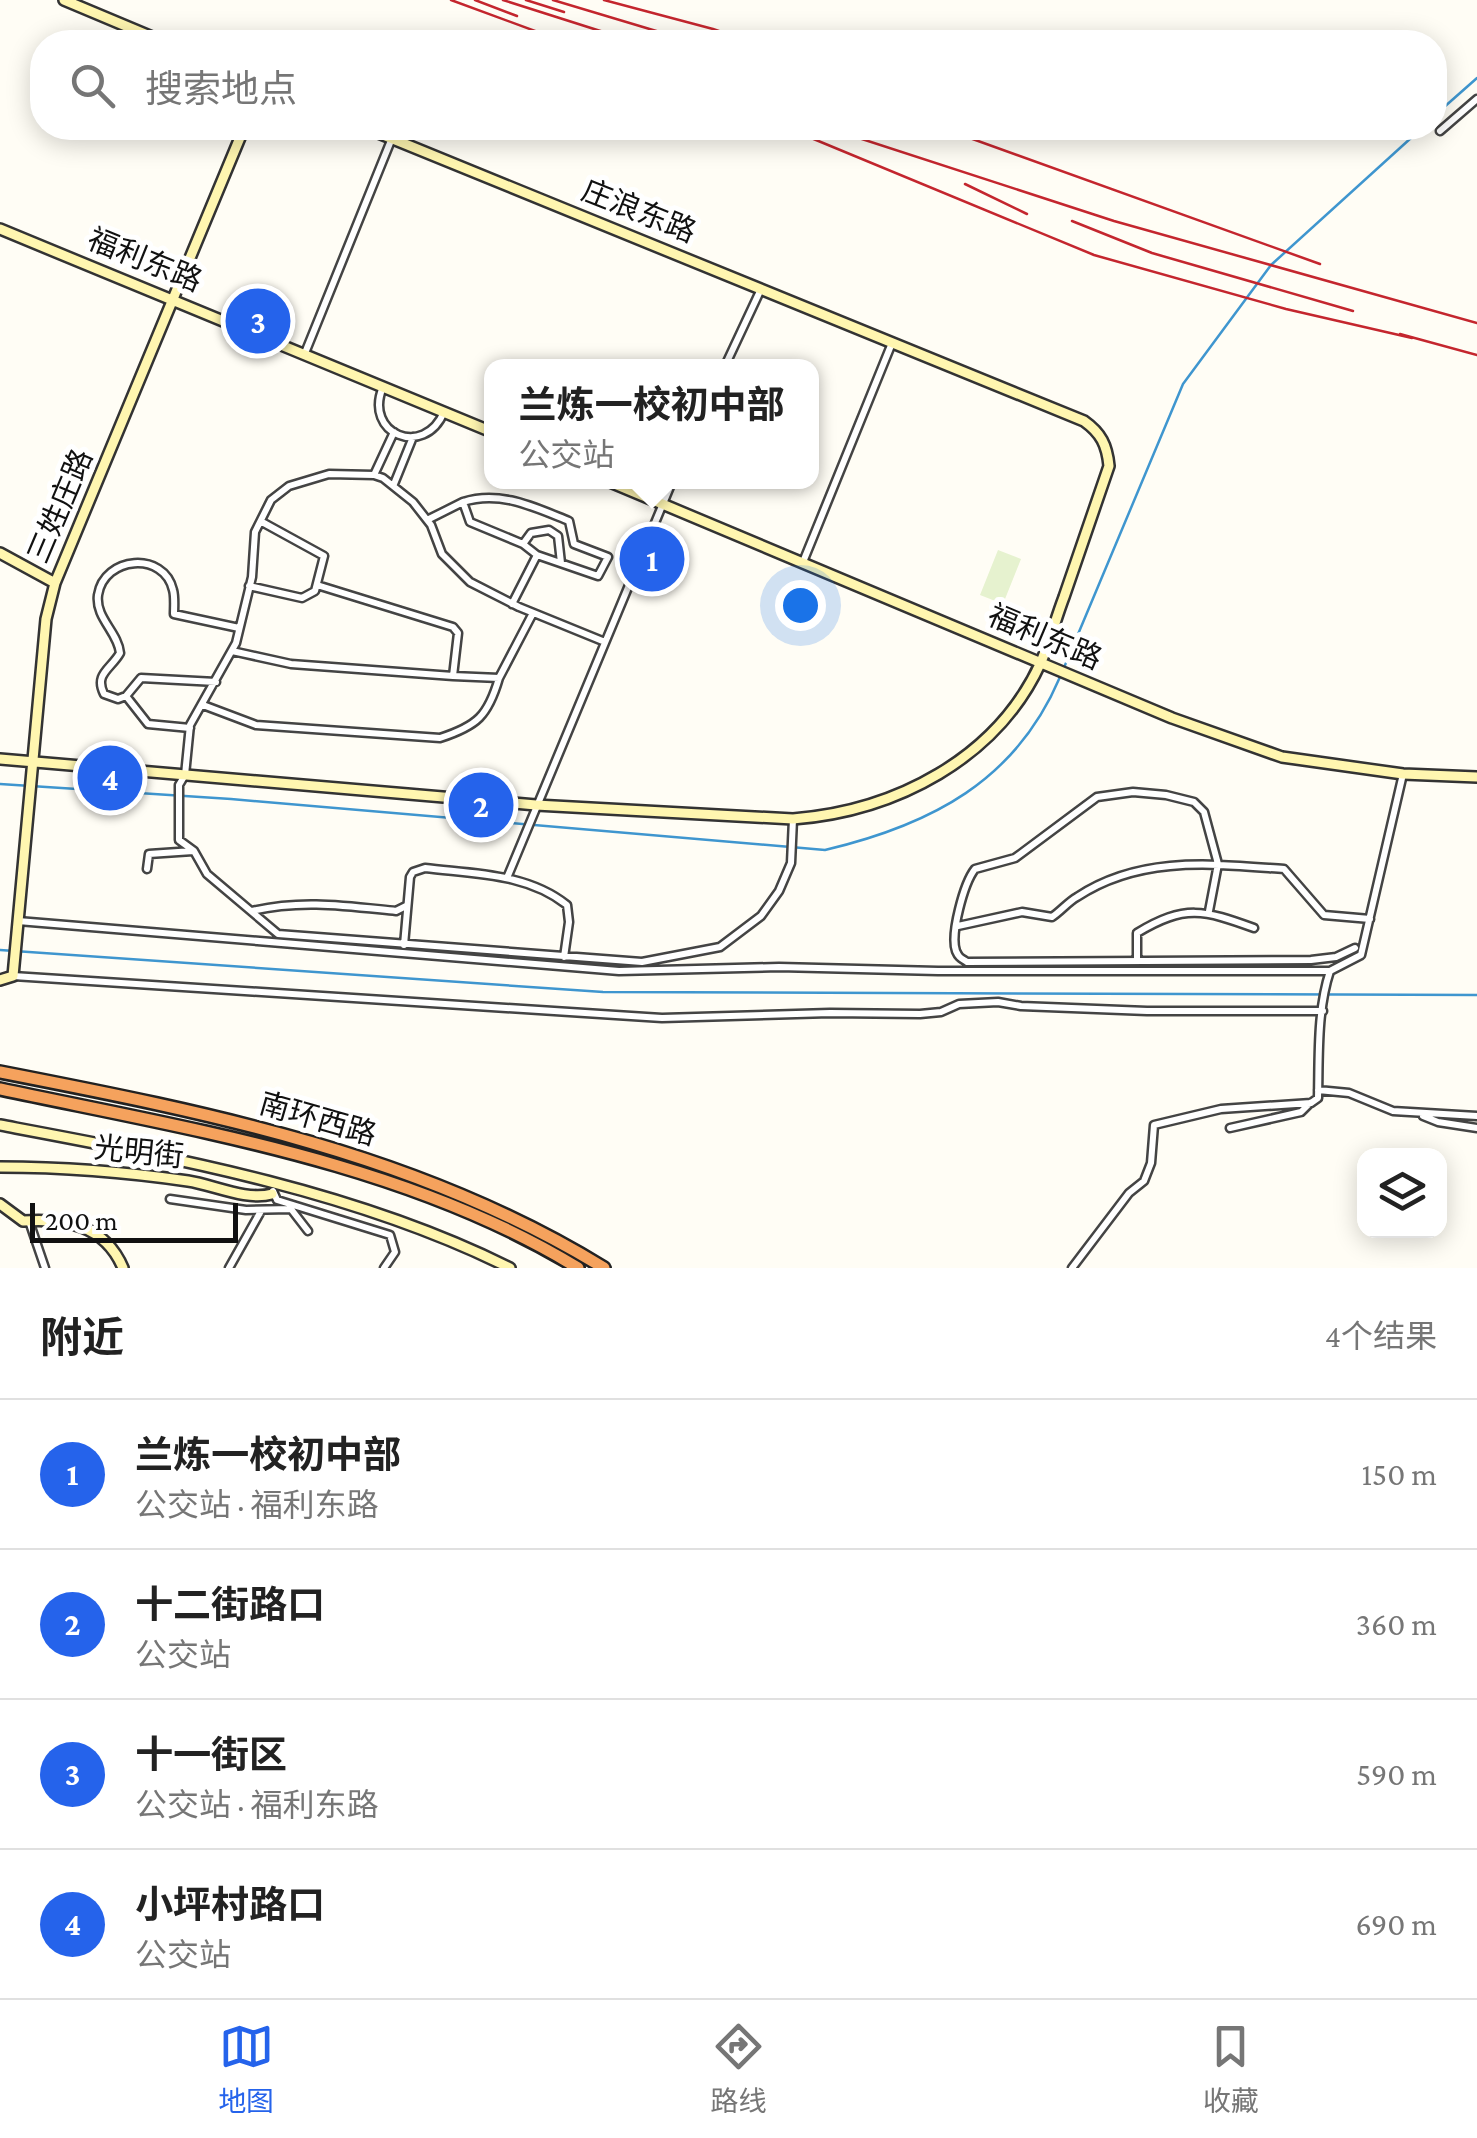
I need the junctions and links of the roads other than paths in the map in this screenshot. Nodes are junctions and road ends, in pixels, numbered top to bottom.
1 (64, 0) edge
2 (135, 30) edge
3 (1477, 99) edge
4 (1447, 125) edge
5 (239, 140) edge
6 (391, 140) edge
7 (397, 140) edge
8 (0, 229) edge
9 (761, 289) junction
10 (174, 298) junction
11 (892, 342) junction
12 (305, 353) junction
13 (728, 359) edge
14 (384, 386) junction
15 (444, 412) junction
16 (484, 429) edge
17 (394, 432) junction
18 (413, 437) junction
19 (374, 475) junction
20 (394, 484) junction
21 (627, 489) edge
22 (669, 489) edge
23 (463, 502) junction
24 (662, 504) junction
25 (555, 516) junction
26 (427, 520) junction
27 (262, 522) junction
28 (549, 530) junction
29 (523, 544) junction
30 (0, 553) edge
31 (538, 555) junction
32 (803, 562) junction
33 (561, 563) junction
34 (55, 583) junction
35 (317, 585) junction
36 (250, 586) junction
37 (512, 604) junction
38 (534, 613) junction
39 (239, 628) junction
40 (604, 642) junction
41 (232, 651) junction
42 (1044, 664) junction
43 (453, 676) junction
44 (499, 678) junction
45 (216, 682) junction
46 (126, 696) junction
47 (203, 705) junction
48 (190, 728) junction
49 (0, 759) edge
50 (31, 762) junction
51 (1403, 774) junction
52 (1477, 778) edge
53 (182, 780) junction
54 (535, 809) junction
55 (794, 819) junction
56 (194, 851) junction
57 (1218, 864) junction
58 (147, 869) dead end
59 (507, 878) junction
60 (406, 906) junction
61 (251, 911) junction
62 (1209, 911) junction
63 (1370, 919) junction
64 (17, 924) junction
65 (958, 926) junction
66 (1254, 928) dead end
67 (404, 944) junction
68 (1355, 948) dead end
69 (564, 958) junction
70 (1137, 961) junction
71 (1330, 970) junction
72 (14, 973) junction
73 (0, 980) edge
74 (1324, 1007) junction
75 (0, 1072) edge
76 (0, 1088) edge
77 (1318, 1090) junction
78 (1311, 1102) junction
79 (1418, 1114) junction
80 (1477, 1116) edge
81 (0, 1122) edge
82 (1230, 1128) dead end
83 (1477, 1128) edge
84 (0, 1168) edge
85 (274, 1190) junction
86 (170, 1199) dead end
87 (0, 1204) edge
88 (292, 1206) junction
89 (260, 1210) junction
90 (30, 1221) junction
91 (308, 1231) dead end
92 (45, 1268) edge
93 (122, 1268) edge
94 (230, 1268) edge
95 (384, 1268) edge
96 (510, 1268) edge
97 (578, 1268) edge
98 (604, 1268) edge
99 (1072, 1268) edge

1 - 2 street
3 - 4 street
5 - 10 street, 三姓庄路
6 - 12 street
7 - 9 street, 庄浪东路
8 - 10 street, 福利东路
9 - 11 street, 庄浪东路
9 - 13 street
10 - 12 street, 福利东路
10 - 34 street, 三姓庄路
11 - 32 street
11 - 42 street, 庄浪东路
12 - 14 street, 福利东路
14 - 15 street, 福利东路
14 - 17 street
15 - 16 street, 福利东路
15 - 18 street
17 - 18 street
17 - 19 street
18 - 20 street
19 - 20 street
19 - 27 street
20 - 26 street
21 - 24 street, 福利东路
22 - 24 street
23 - 25 street
23 - 26 street
23 - 29 street
24 - 32 street, 福利东路
24 - 40 street
25 - 28 street
25 - 33 street
26 - 37 street
27 - 35 street
27 - 36 street
28 - 29 street
28 - 33 street
29 - 31 street
30 - 34 street
31 - 33 street
31 - 37 street
32 - 42 street, 福利东路
34 - 50 street, 三姓庄路
35 - 36 street
35 - 43 street
36 - 39 street
37 - 38 street
38 - 40 street
38 - 44 street
39 - 41 street
39 - 46 street
40 - 54 street
41 - 43 street
41 - 45 street
42 - 51 street, 福利东路
42 - 55 street
43 - 44 street
44 - 47 street
45 - 46 street
45 - 47 street
46 - 48 street
47 - 48 street
48 - 53 street
49 - 50 street
50 - 53 street
50 - 64 street, 三姓庄路
51 - 52 street, 福利东路
51 - 63 street
53 - 54 street
53 - 56 street
54 - 55 street
54 - 59 street
55 - 69 street
56 - 58 street
56 - 61 street
57 - 62 street
57 - 63 street
57 - 65 street
57 - 65 street
59 - 60 street
59 - 69 street
60 - 61 street
60 - 67 street
61 - 67 street
62 - 66 street
62 - 70 street
63 - 71 street
64 - 71 street
64 - 72 street, 三姓庄路
65 - 70 street
67 - 69 street
68 - 70 street
71 - 74 street
72 - 73 street
72 - 74 street
74 - 77 street
75 - 98 highway, 南环西路
76 - 97 highway, 南环西路
77 - 78 street
77 - 79 street
78 - 82 street
78 - 99 street
79 - 80 street
79 - 83 street
81 - 85 street
84 - 85 street, 光明街
85 - 88 street
85 - 96 street
86 - 89 street
87 - 90 street
88 - 89 street
88 - 91 street
88 - 95 street
89 - 94 street
90 - 92 street
90 - 93 street

